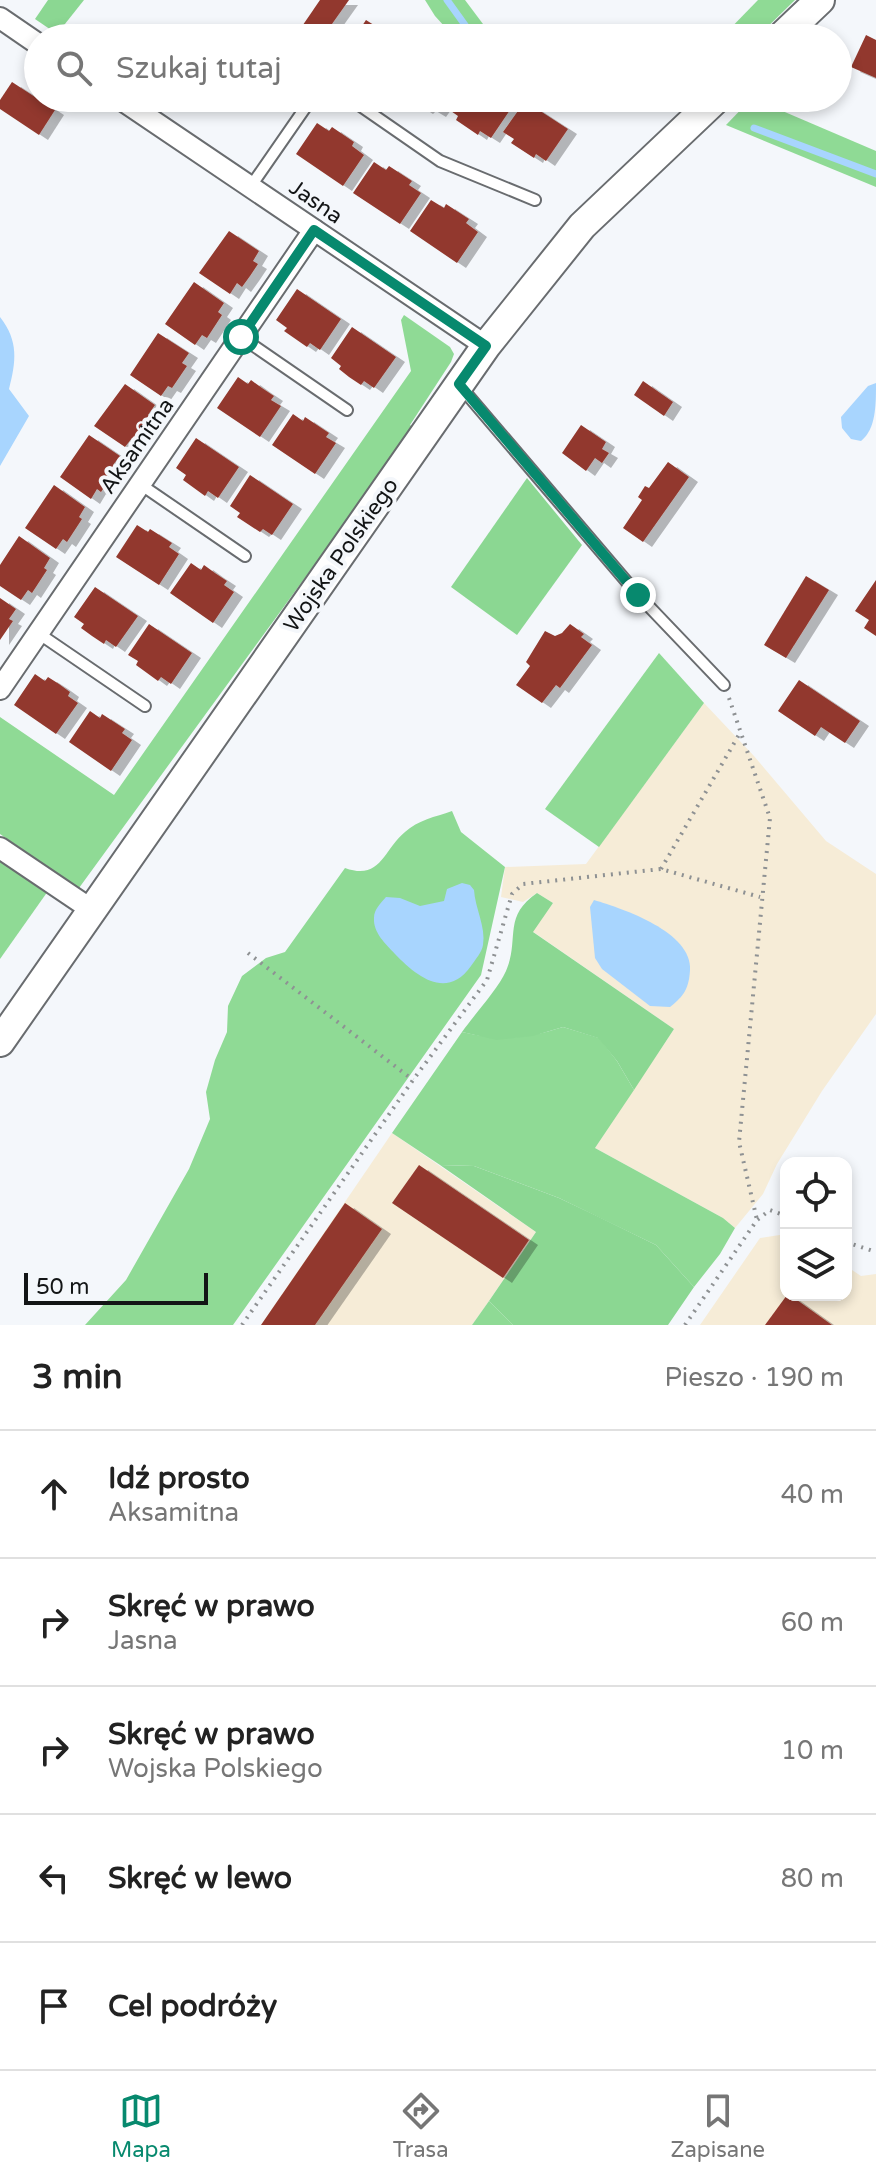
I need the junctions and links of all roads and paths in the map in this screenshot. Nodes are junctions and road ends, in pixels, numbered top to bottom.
1 (820, 0) edge
2 (0, 18) edge
3 (795, 24) edge
4 (24, 34) edge
5 (140, 112) edge
6 (302, 112) edge
7 (369, 112) edge
8 (702, 112) edge
9 (251, 186) junction
10 (535, 200) dead end
11 (314, 230) junction
12 (241, 337) junction
13 (486, 346) junction
14 (459, 384) junction
15 (347, 410) dead end
16 (140, 484) junction
17 (245, 556) dead end
18 (38, 633) junction
19 (724, 685) joint
20 (0, 689) edge
21 (145, 706) dead end
22 (741, 731) junction
23 (0, 848) edge
24 (661, 869) junction
25 (760, 897) junction
26 (92, 910) junction
27 (248, 953) dead end
28 (0, 1042) edge
29 (413, 1080) junction
30 (780, 1214) edge
31 (757, 1220) junction
32 (852, 1244) edge
33 (876, 1252) edge
34 (242, 1325) edge
35 (685, 1325) edge

1 - 3 street
2 - 4 street
5 - 9 street, Jasna
6 - 9 lane
7 - 10 lane
8 - 13 street, Wojska Polskiego
9 - 11 street, Jasna
11 - 12 street, Aksamitna
11 - 13 street, Jasna
12 - 15 lane
12 - 16 street, Aksamitna
13 - 14 street, Wojska Polskiego
14 - 19 lane
14 - 26 street, Wojska Polskiego
16 - 17 lane
16 - 18 street, Aksamitna
18 - 20 street, Aksamitna
18 - 21 lane
19 - 22 path
22 - 24 path
22 - 25 path
23 - 26 street
24 - 25 path
24 - 29 path
25 - 31 path
26 - 28 street, Wojska Polskiego
27 - 29 path
29 - 34 path
30 - 31 path
31 - 35 path
32 - 33 path

